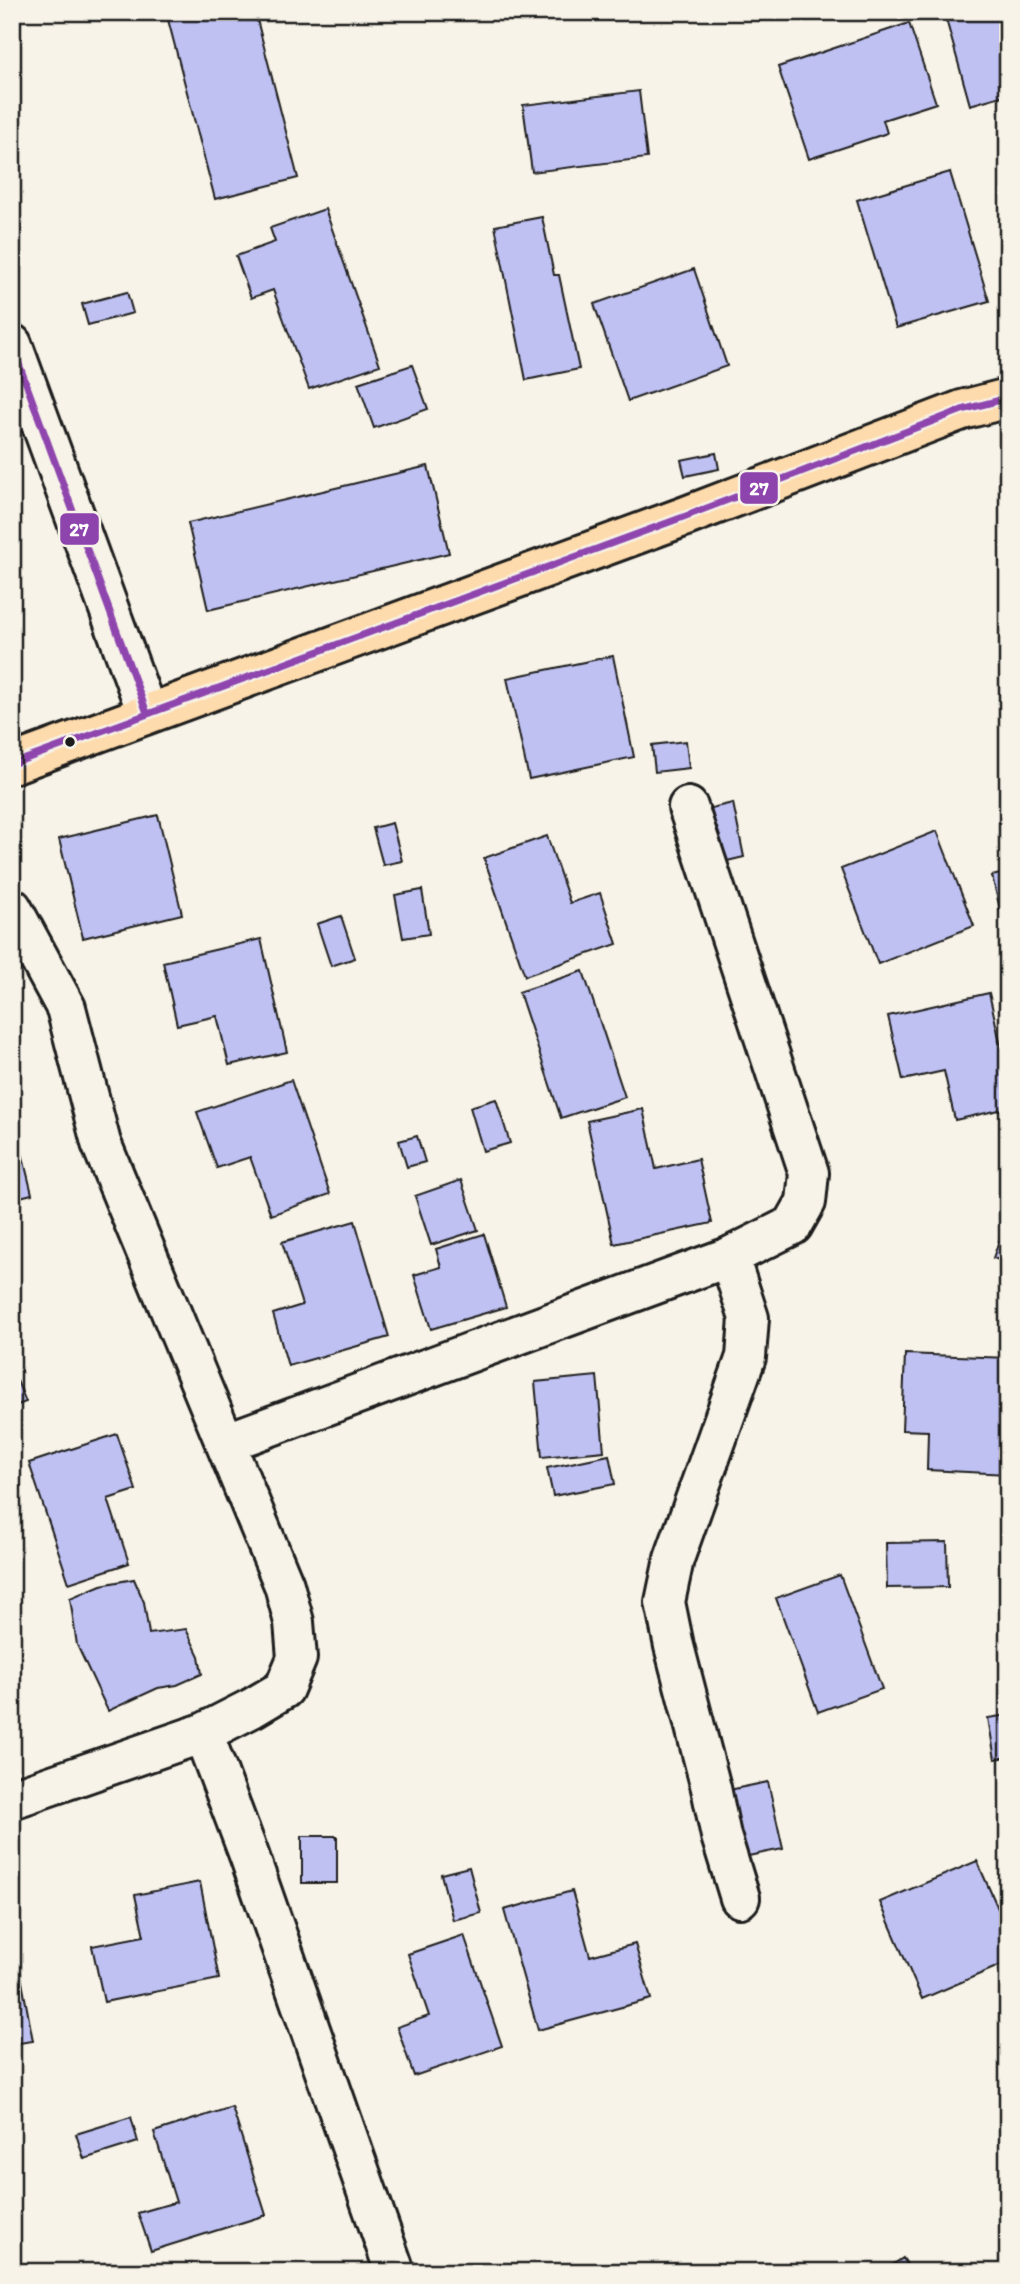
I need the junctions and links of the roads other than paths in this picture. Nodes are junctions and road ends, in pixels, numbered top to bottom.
1 (12, 344) edge
2 (1008, 398) edge
3 (147, 713) junction
4 (12, 764) edge
5 (688, 807) dead end
6 (12, 908) edge
7 (729, 1257) junction
8 (225, 1443) junction
9 (203, 1733) junction
10 (12, 1799) edge
11 (740, 1898) dead end
12 (395, 2272) edge

1 - 3 street
2 - 3 main road
3 - 4 main road
5 - 7 street
6 - 8 street
7 - 8 street
7 - 11 street
8 - 9 street
9 - 10 street
9 - 12 street

